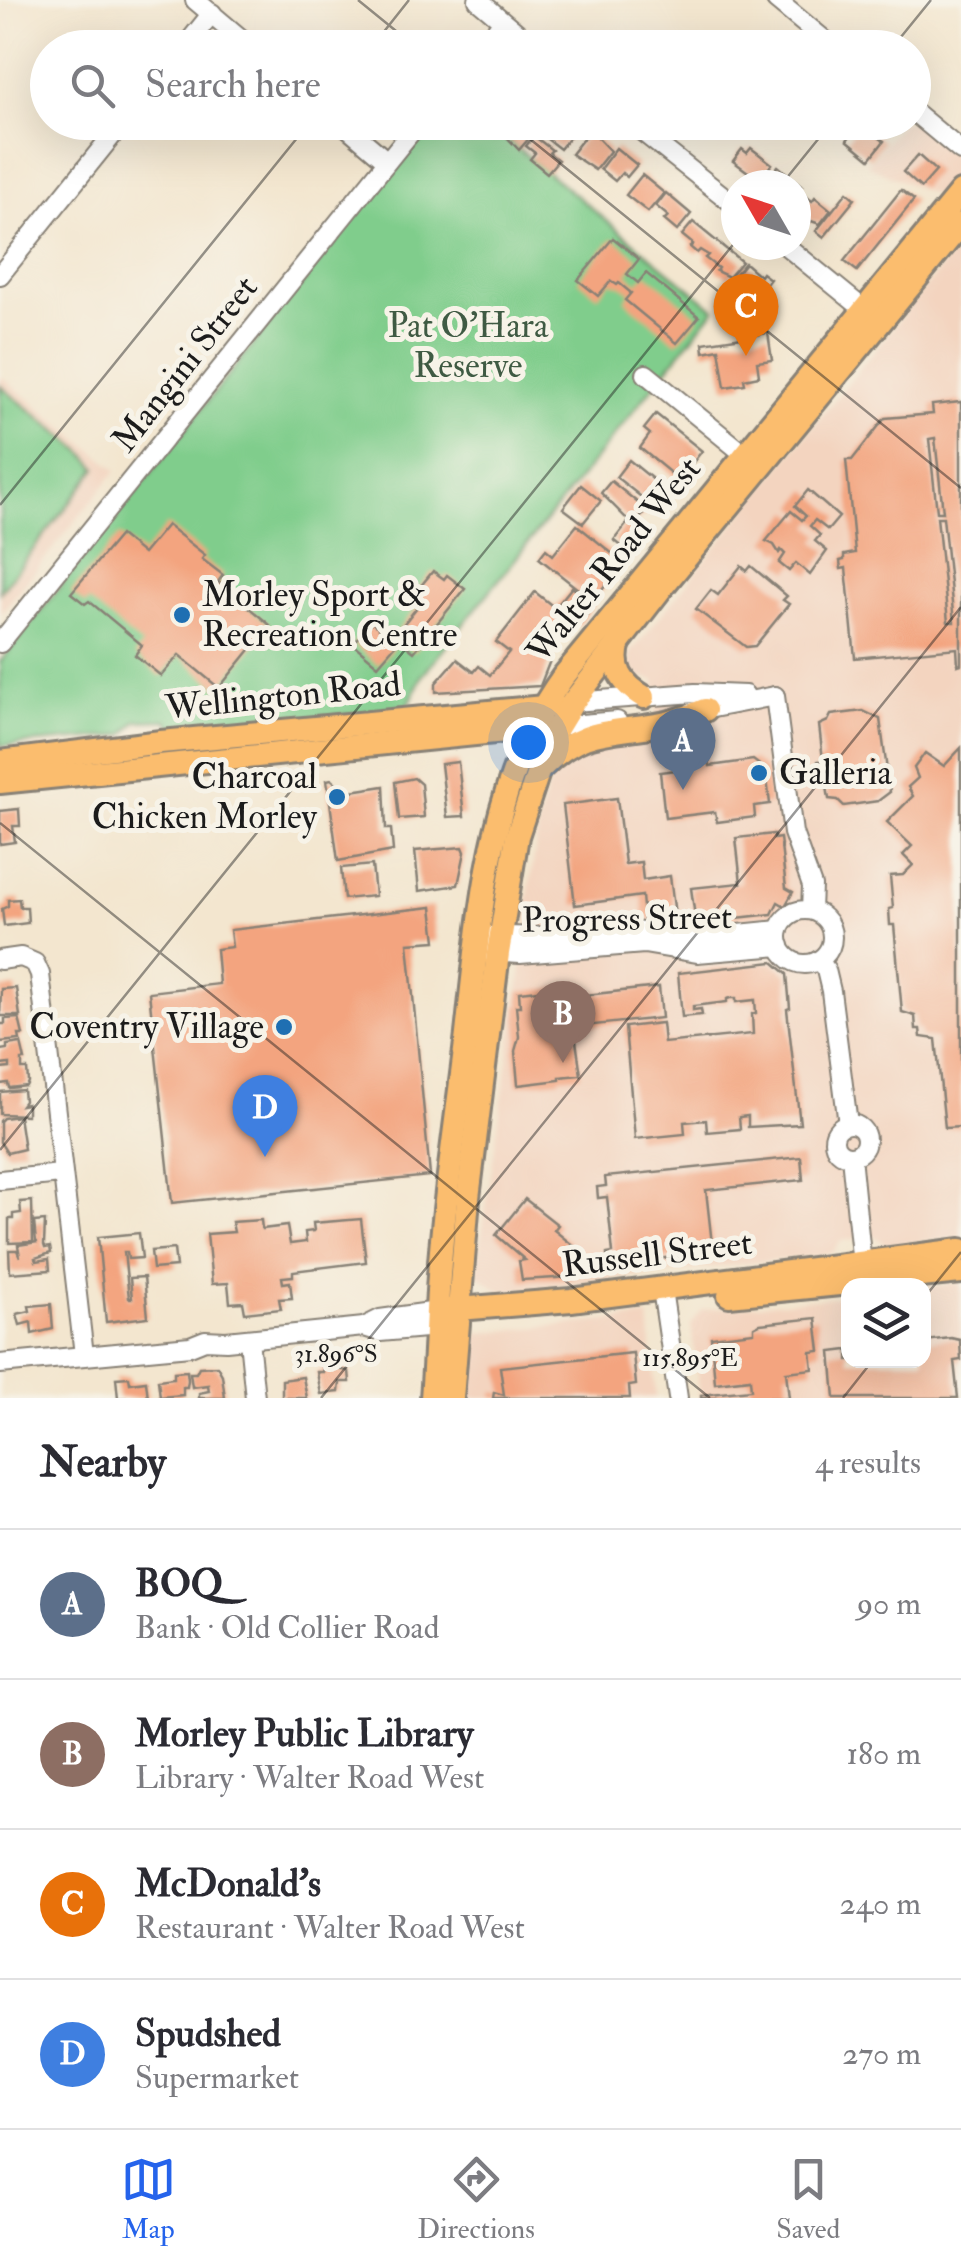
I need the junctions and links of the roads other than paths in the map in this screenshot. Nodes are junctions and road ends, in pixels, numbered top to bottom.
1 (195, 0) edge
2 (478, 0) edge
3 (776, 0) edge
4 (212, 14) junction
5 (503, 22) junction
6 (199, 30) edge
7 (231, 30) edge
8 (496, 30) edge
9 (513, 30) edge
10 (812, 30) edge
11 (931, 126) edge
12 (109, 140) edge
13 (363, 140) edge
14 (405, 140) edge
15 (653, 140) edge
16 (961, 151) edge
17 (387, 161) junction
18 (961, 192) edge
19 (721, 194) edge
20 (961, 224) edge
21 (804, 260) edge
22 (0, 275) edge
23 (873, 316) junction
24 (646, 374) dead end
25 (752, 460) junction
26 (619, 642) junction
27 (0, 644) edge
28 (775, 696) junction
29 (644, 697) junction
30 (573, 702) junction
31 (705, 710) junction
32 (545, 721) junction
33 (482, 733) junction
34 (0, 762) edge
35 (538, 771) junction
36 (512, 776) junction
37 (0, 782) edge
38 (811, 910) junction
39 (779, 938) junction
40 (488, 944) junction
41 (0, 960) edge
42 (819, 960) junction
43 (61, 1174) junction
44 (0, 1180) edge
45 (961, 1250) edge
46 (863, 1272) junction
47 (961, 1272) edge
48 (669, 1295) junction
49 (448, 1318) junction
50 (249, 1339) junction
51 (84, 1355) junction
52 (0, 1364) edge
53 (254, 1398) edge
54 (432, 1398) edge
55 (452, 1398) edge
56 (678, 1398) edge

1 - 4 street
2 - 5 street
3 - 10 street
4 - 6 street
4 - 7 street
5 - 8 street
5 - 9 street
11 - 16 street
12 - 22 street
13 - 17 street
14 - 17 street, Mangini Street
15 - 19 street
17 - 27 street, Mangini Street
18 - 23 main road, Walter Road West
20 - 23 main road, Walter Road West
21 - 23 street
23 - 25 main road, Walter Road West
24 - 25 street
25 - 26 main road, Walter Road West
25 - 32 main road, Walter Road West
26 - 29 main road
26 - 30 main road, Walter Road West
28 - 29 street
28 - 31 street
28 - 38 street
29 - 30 street
30 - 32 main road, Wellington Road
31 - 32 street
31 - 35 main road
32 - 33 main road, Wellington Road
32 - 34 main road, Wellington Road
32 - 35 main road, Walter Road West
32 - 36 main road, Walter Road West
33 - 36 main road
33 - 37 main road, Wellington Road
35 - 40 main road, Walter Road West
36 - 40 main road, Walter Road West
38 - 39 street
38 - 42 street
39 - 40 street, Progress Street
39 - 42 street
40 - 49 main road, Walter Road West
41 - 43 street
42 - 46 street
43 - 44 street
43 - 51 street
45 - 46 main road, Russell Street
46 - 47 main road, Russell Street
46 - 48 main road, Russell Street
48 - 49 main road, Russell Street
48 - 56 street
49 - 50 street, Russell Street
49 - 54 main road, Walter Road West
49 - 55 main road, Walter Road West
50 - 51 street, Russell Street
50 - 53 street
51 - 52 street, Russell Street

